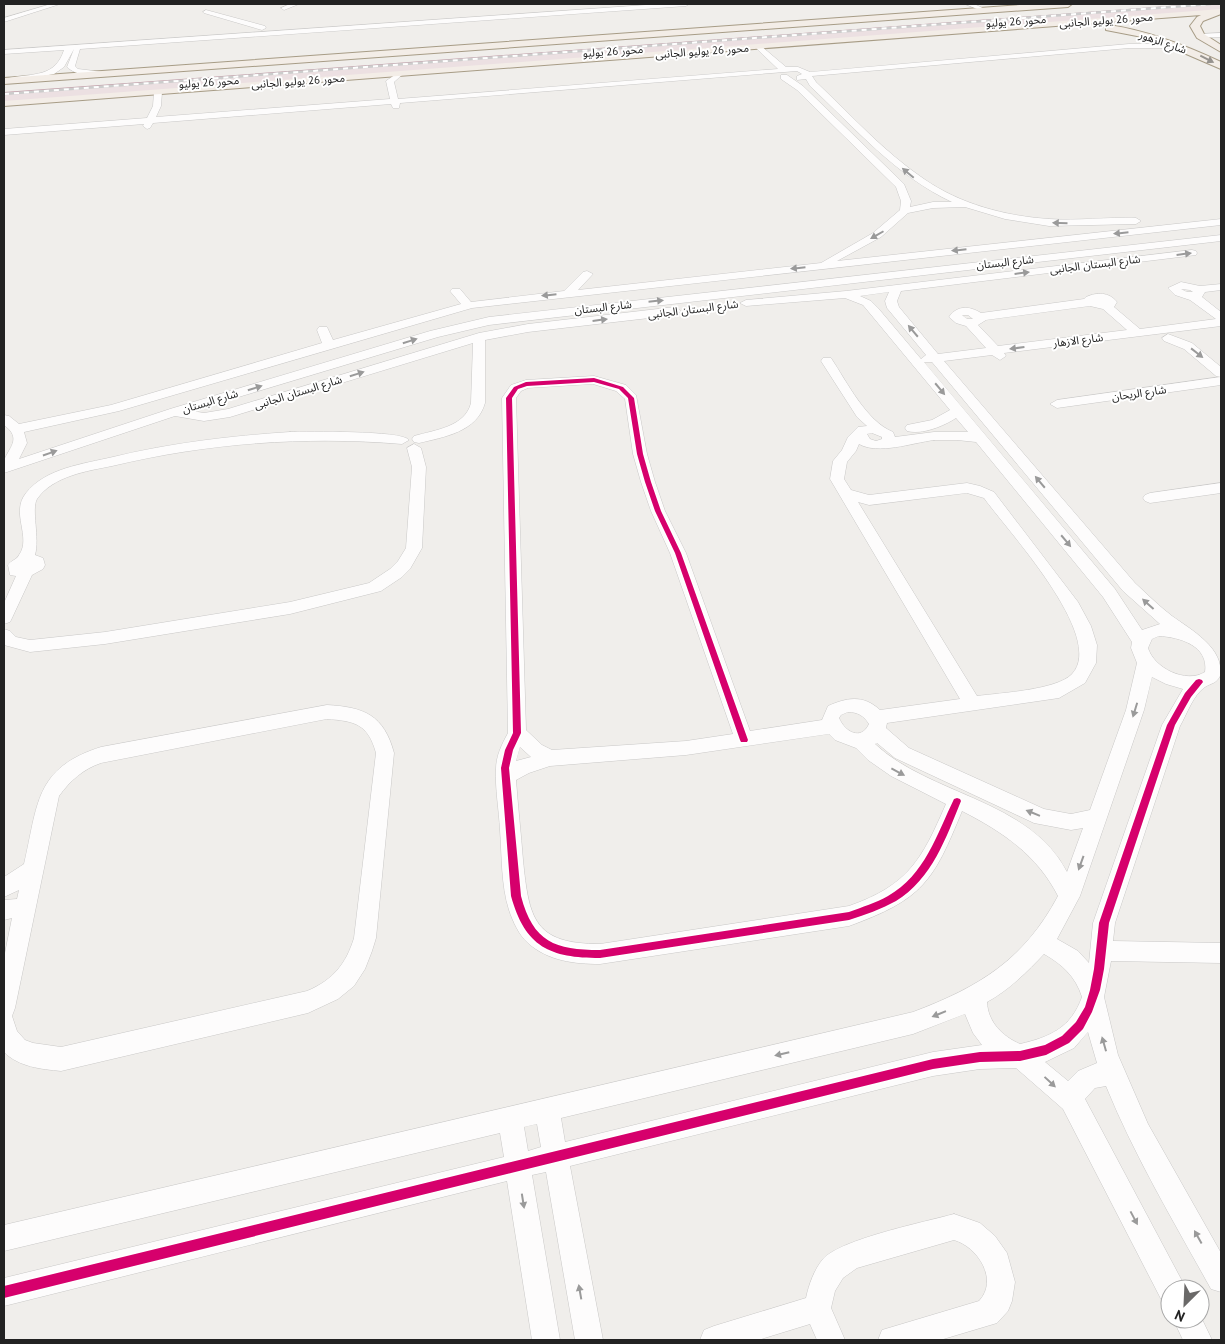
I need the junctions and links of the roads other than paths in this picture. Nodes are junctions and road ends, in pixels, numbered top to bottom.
1 (57, 4) edge
2 (206, 4) edge
3 (296, 4) edge
4 (686, 4) edge
5 (1068, 4) edge
6 (1134, 4) edge
7 (970, 5) edge
8 (284, 8) dead end
9 (957, 8) edge
10 (984, 10) junction
11 (1220, 10) edge
12 (4, 20) edge
13 (1042, 25) junction
14 (753, 27) junction
15 (288, 32) junction
16 (730, 33) junction
17 (918, 35) joint
18 (1133, 37) junction
19 (1189, 37) junction
20 (1219, 41) edge
21 (764, 44) junction
22 (73, 49) junction
23 (1065, 49) junction
24 (4, 52) edge
25 (509, 54) junction
26 (434, 59) junction
27 (1221, 66) edge
28 (70, 67) junction
29 (58, 68) junction
30 (782, 73) junction
31 (100, 74) junction
32 (399, 74) junction
33 (805, 74) junction
34 (7, 82) edge
35 (798, 86) junction
36 (158, 92) junction
37 (4, 97) edge
38 (4, 103) edge
39 (395, 104) junction
40 (848, 117) junction
41 (830, 118) junction
42 (149, 124) junction
43 (4, 132) edge
44 (4, 136) edge
45 (873, 141) junction
46 (854, 142) junction
47 (974, 207) junction
48 (905, 211) junction
49 (1221, 222) edge
50 (1178, 226) junction
51 (1095, 235) junction
52 (1221, 238) edge
53 (1110, 250) junction
54 (1221, 250) edge
55 (989, 263) junction
56 (822, 265) junction
57 (587, 274) dead end
58 (1002, 275) junction
59 (896, 287) junction
60 (1221, 287) edge
61 (751, 290) junction
62 (456, 291) dead end
63 (569, 293) junction
64 (846, 294) junction
65 (759, 302) junction
66 (468, 306) junction
67 (1221, 317) edge
68 (1221, 322) edge
69 (324, 330) dead end
70 (1221, 331) edge
71 (1137, 332) junction
72 (1196, 334) junction
73 (479, 337) junction
74 (1168, 338) junction
75 (329, 345) junction
76 (999, 355) junction
77 (1221, 360) edge
78 (827, 361) dead end
79 (939, 363) junction
80 (920, 365) junction
81 (1221, 373) edge
82 (1221, 381) edge
83 (1057, 404) dead end
84 (114, 408) junction
85 (957, 410) junction
86 (175, 412) junction
87 (862, 414) junction
88 (4, 419) edge
89 (17, 429) junction
90 (111, 433) junction
91 (860, 434) junction
92 (882, 437) junction
93 (981, 439) junction
94 (412, 442) junction
95 (849, 451) junction
96 (4, 469) edge
97 (1221, 488) edge
98 (845, 493) junction
99 (1150, 498) dead end
100 (869, 500) junction
101 (858, 514) junction
102 (4, 564) edge
103 (23, 566) junction
104 (4, 575) edge
105 (4, 618) edge
106 (1186, 634) junction
107 (4, 635) edge
108 (1143, 652) junction
109 (1216, 655) edge
110 (1207, 683) edge
111 (972, 704) junction
112 (832, 726) junction
113 (871, 730) junction
114 (517, 733) junction
115 (744, 740) junction
116 (550, 758) junction
117 (506, 777) junction
118 (957, 800) junction
119 (992, 806) junction
120 (1097, 817) junction
121 (33, 870) junction
122 (4, 888) edge
123 (1069, 896) junction
124 (24, 907) junction
125 (4, 910) edge
126 (1041, 942) junction
127 (1102, 951) junction
128 (1221, 953) edge
129 (975, 997) junction
130 (1094, 1000) junction
131 (4, 1008) edge
132 (4, 1024) edge
133 (1019, 1056) junction
134 (1112, 1074) junction
135 (1072, 1100) junction
136 (547, 1109) junction
137 (510, 1118) junction
138 (556, 1157) junction
139 (518, 1166) junction
140 (4, 1238) edge
141 (1166, 1279) edge
142 (1221, 1279) edge
143 (4, 1292) edge
144 (817, 1308) junction
145 (546, 1340) edge
146 (589, 1340) edge
147 (714, 1340) edge
148 (831, 1340) edge
149 (892, 1340) edge

1 - 12 street
2 - 15 street
3 - 8 street
4 - 15 street
5 - 10 main road, محور 26 يوليو الجانبى
6 - 16 highway, محور 26 يوليو
7 - 9 street
7 - 10 street
9 - 10 main road, محور 26 يوليو الجانبى
9 - 14 main road, محور 26 يوليو الجانبى
11 - 13 main road, محور 26 يوليو الجانبى
11 - 19 main road, شارع الزهور
11 - 21 highway, محور 26 يوليو
13 - 17 main road, محور 26 يوليو الجانبى
13 - 18 main road, شارع الزهور
14 - 16 highway
14 - 31 main road, محور 26 يوليو الجانبى
15 - 22 street
16 - 25 highway, محور 26 يوليو
17 - 21 highway
18 - 19 main road, شارع الزهور
18 - 23 street
19 - 20 main road
19 - 23 street
19 -> 27 main road, شارع الزهور
21 - 25 highway, محور 26 يوليو
21 - 30 street
21 - 32 main road, محور 26 يوليو الجانبى
21 - 33 street
22 - 24 street
22 - 28 street
22 - 29 street
23 - 33 street
25 - 26 highway, محور 26 يوليو
26 - 34 highway, محور 26 يوليو
26 - 37 highway, محور 26 يوليو
28 - 29 street
28 - 31 street
29 - 34 street
30 - 33 street
30 - 33 street
30 - 35 street
30 - 39 street
31 - 34 main road, محور 26 يوليو الجانبى
32 - 36 main road, محور 26 يوليو الجانبى
32 - 39 street
33 - 35 street
33 - 40 street
35 - 41 street
36 - 38 main road, محور 26 يوليو الجانبى
36 - 42 street
39 - 42 street
40 - 41 street
40 - 45 street
41 - 46 street
42 - 43 street
42 - 44 street
45 - 46 street
47 -> 45 street
46 - 48 street
47 - 48 street
50 -> 47 street
48 -> 56 street
49 - 50 street, شارع البستان
50 -> 51 street, شارع البستان
51 - 53 street
51 -> 56 street, شارع البستان
52 - 53 street, شارع البستان
53 - 55 street, شارع البستان
58 -> 54 street, شارع البستان الجانبى
55 - 58 street
55 - 61 street, شارع البستان
56 -> 63 street, شارع البستان
57 - 63 street
58 - 59 street, شارع البستان الجانبى
59 - 64 street, شارع البستان الجانبى
79 -> 59 street
60 - 67 street
61 - 65 street
86 -> 61 street, شارع البستان
62 - 66 street
63 -> 66 street, شارع البستان
64 - 65 street, شارع البستان الجانبى
64 - 80 street
73 -> 65 street, شارع البستان الجانبى
66 - 75 street, شارع البستان
68 - 71 street, شارع الازهار
69 - 75 street
70 - 72 street, شارع الازهار
71 -> 76 street, شارع الازهار
71 - 76 street
72 - 74 street, شارع الازهار
72 - 77 street
86 -> 73 street, شارع البستان الجانبى
73 - 94 street
74 - 76 street, شارع الازهار
74 -> 81 street
75 - 84 street, شارع البستان
76 - 79 street, شارع الازهار
78 - 87 street
79 - 80 street, شارع الازهار
106 -> 79 street
80 -> 85 street
82 - 83 street, شارع الريحان
84 - 89 street, شارع البستان
84 - 90 street
85 - 92 street
85 - 93 street
86 - 90 street, شارع البستان
87 - 91 street
87 - 92 street
88 - 89 street
89 - 96 street
96 -> 90 street, شارع البستان
91 - 92 street
91 - 95 street
92 - 93 street
92 - 95 street
93 -> 108 street
94 - 103 street
94 - 107 street
95 - 98 street
97 - 99 street
98 - 100 street
98 - 101 street
100 - 101 street
100 - 111 street
101 - 111 street
102 - 103 street
103 - 104 street
103 - 105 street
106 - 108 street
106 - 109 street
108 - 110 street
108 -> 120 street
109 - 110 street
110 - 127 street
111 - 113 street
112 - 113 street
112 - 113 street
112 - 115 street
113 -> 118 street
113 - 119 street
114 - 115 street
114 - 116 street
114 - 117 street
115 - 116 street
116 - 117 street
117 - 118 street
118 - 119 street
120 -> 119 street
119 - 123 street
120 -> 123 street
121 - 122 street
121 - 124 street
121 - 132 street
123 - 126 street
124 - 125 street
124 - 131 street
126 - 129 street
126 - 130 street
127 - 128 street
127 - 130 street
129 - 133 street
129 -> 136 street
130 - 133 street
134 -> 130 street
133 -> 135 street
133 - 138 street
134 - 135 street
142 -> 134 street
135 -> 141 street
136 - 137 street
136 - 138 street
137 - 139 street
137 - 140 street
138 - 139 street
146 -> 138 street
139 - 143 street
139 -> 145 street
144 - 147 street
144 - 148 street
144 - 149 street

